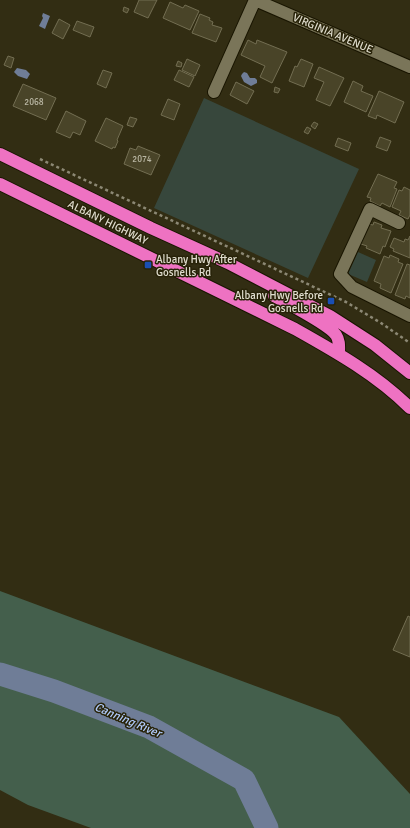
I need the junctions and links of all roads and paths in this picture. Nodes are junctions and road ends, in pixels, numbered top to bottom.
1 (255, 0) edge
2 (410, 67) edge
3 (214, 92) dead end
4 (0, 154) edge
5 (36, 157) dead end
6 (0, 184) edge
7 (399, 223) dead end
8 (228, 263) junction
9 (410, 316) edge
10 (410, 343) edge
11 (339, 354) junction
12 (410, 374) edge
13 (410, 408) edge

1 - 2 street, VIRGINIA AVENUE
1 - 3 street
4 - 8 highway, ALBANY HIGHWAY
5 - 10 path
6 - 11 highway, ALBANY HIGHWAY
7 - 9 street
8 - 11 highway
8 - 12 highway, ALBANY HIGHWAY
11 - 13 highway, ALBANY HIGHWAY

